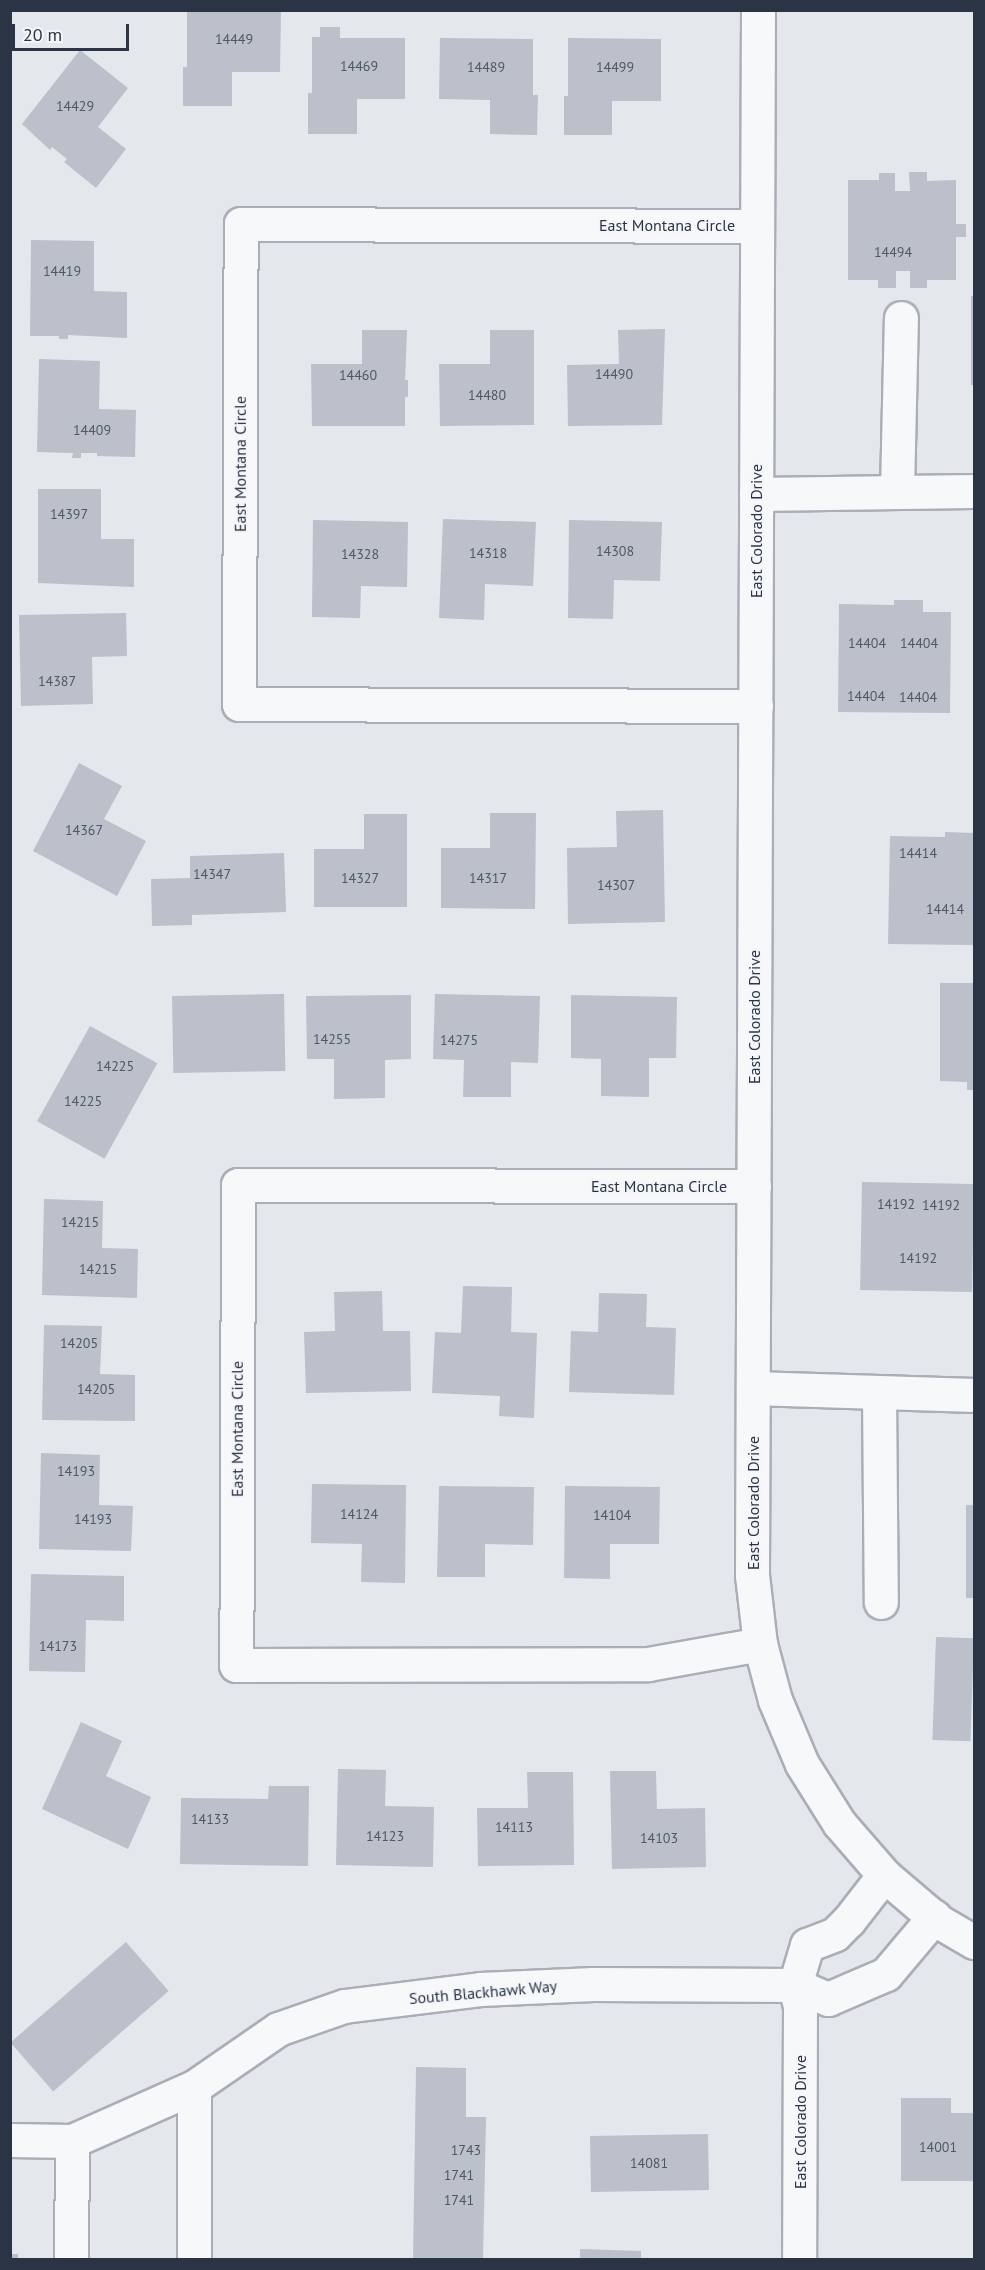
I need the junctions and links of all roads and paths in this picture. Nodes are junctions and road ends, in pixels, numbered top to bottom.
1 (758, 10) edge
2 (757, 226) junction
3 (901, 318) dead end
4 (897, 492) junction
5 (975, 492) edge
6 (756, 495) junction
7 (756, 706) junction
8 (754, 1186) junction
9 (753, 1388) junction
10 (879, 1392) junction
11 (975, 1395) edge
12 (881, 1602) dead end
13 (760, 1644) junction
14 (885, 1875) junction
15 (934, 1917) junction
16 (975, 1942) edge
17 (795, 1985) junction
18 (194, 2087) junction
19 (10, 2140) edge
20 (72, 2141) junction
21 (71, 2259) edge
22 (194, 2259) edge
23 (799, 2259) edge

1 - 2 street, East Colorado Drive
2 - 6 street, East Colorado Drive
2 - 7 street, East Montana Circle
3 - 4 street
4 - 5 street
4 - 6 street
6 - 7 street, East Colorado Drive
7 - 8 street, East Colorado Drive
8 - 9 street, East Colorado Drive
8 - 13 street, East Montana Circle
9 - 10 street
9 - 13 street, East Colorado Drive
10 - 11 street
10 - 12 street
13 - 14 street, East Colorado Drive
14 - 15 street, East Colorado Drive
14 - 17 street
15 - 16 street, East Colorado Drive
15 - 17 street, South Blackhawk Way
17 - 18 street, South Blackhawk Way
17 - 23 street, East Colorado Drive
18 - 20 street, South Blackhawk Way
18 - 22 street
19 - 20 street, South Blackhawk Way
20 - 21 street

